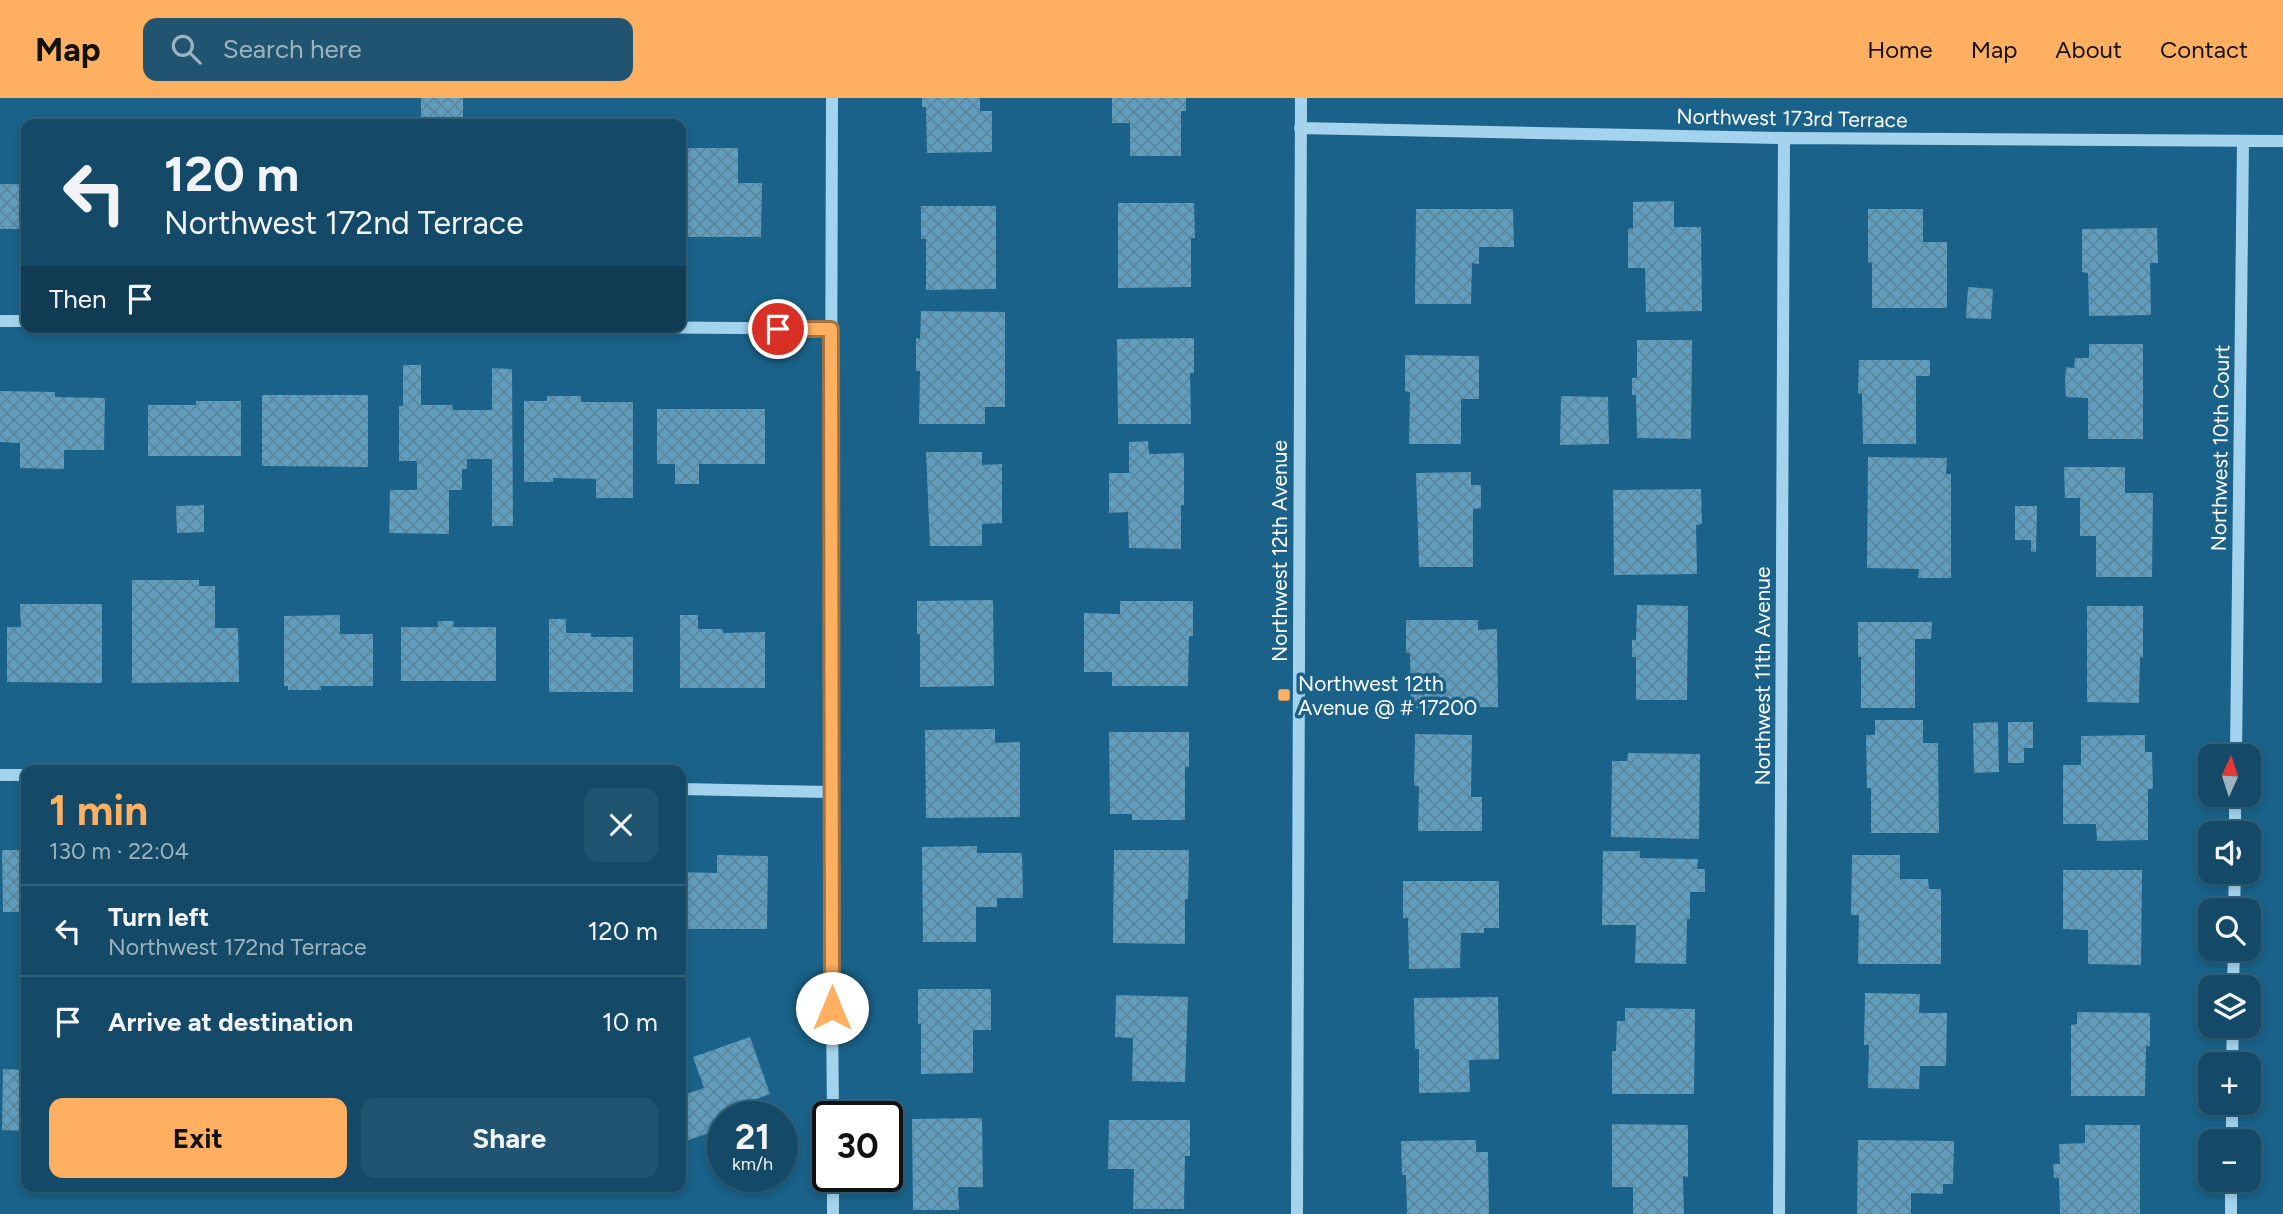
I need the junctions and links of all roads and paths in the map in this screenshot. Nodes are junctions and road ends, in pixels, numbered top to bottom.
1 (832, 98) edge
2 (1301, 98) edge
3 (1300, 128) junction
4 (1784, 138) junction
5 (2242, 141) junction
6 (2283, 141) edge
7 (0, 321) edge
8 (21, 321) edge
9 (686, 328) edge
10 (831, 329) junction
11 (2236, 744) edge
12 (0, 775) edge
13 (21, 775) edge
14 (686, 789) edge
15 (830, 792) junction
16 (833, 1101) edge
17 (833, 1192) edge
18 (2231, 1192) edge
19 (833, 1214) edge
20 (1297, 1214) edge
21 (1779, 1214) edge
22 (2231, 1214) edge

1 - 10 street
2 - 3 street, Northwest 12th Avenue
3 - 4 street, Northwest 173rd Terrace
3 - 20 street, Northwest 12th Avenue
4 - 5 street, Northwest 173rd Terrace
4 - 21 street, Northwest 11th Avenue
5 - 6 street, Northwest 173rd Terrace
5 - 11 street, Northwest 10th Court
7 - 8 street
9 - 10 street
10 - 15 street
12 - 13 street
14 - 15 street
15 - 16 street
17 - 19 street
18 - 22 street

